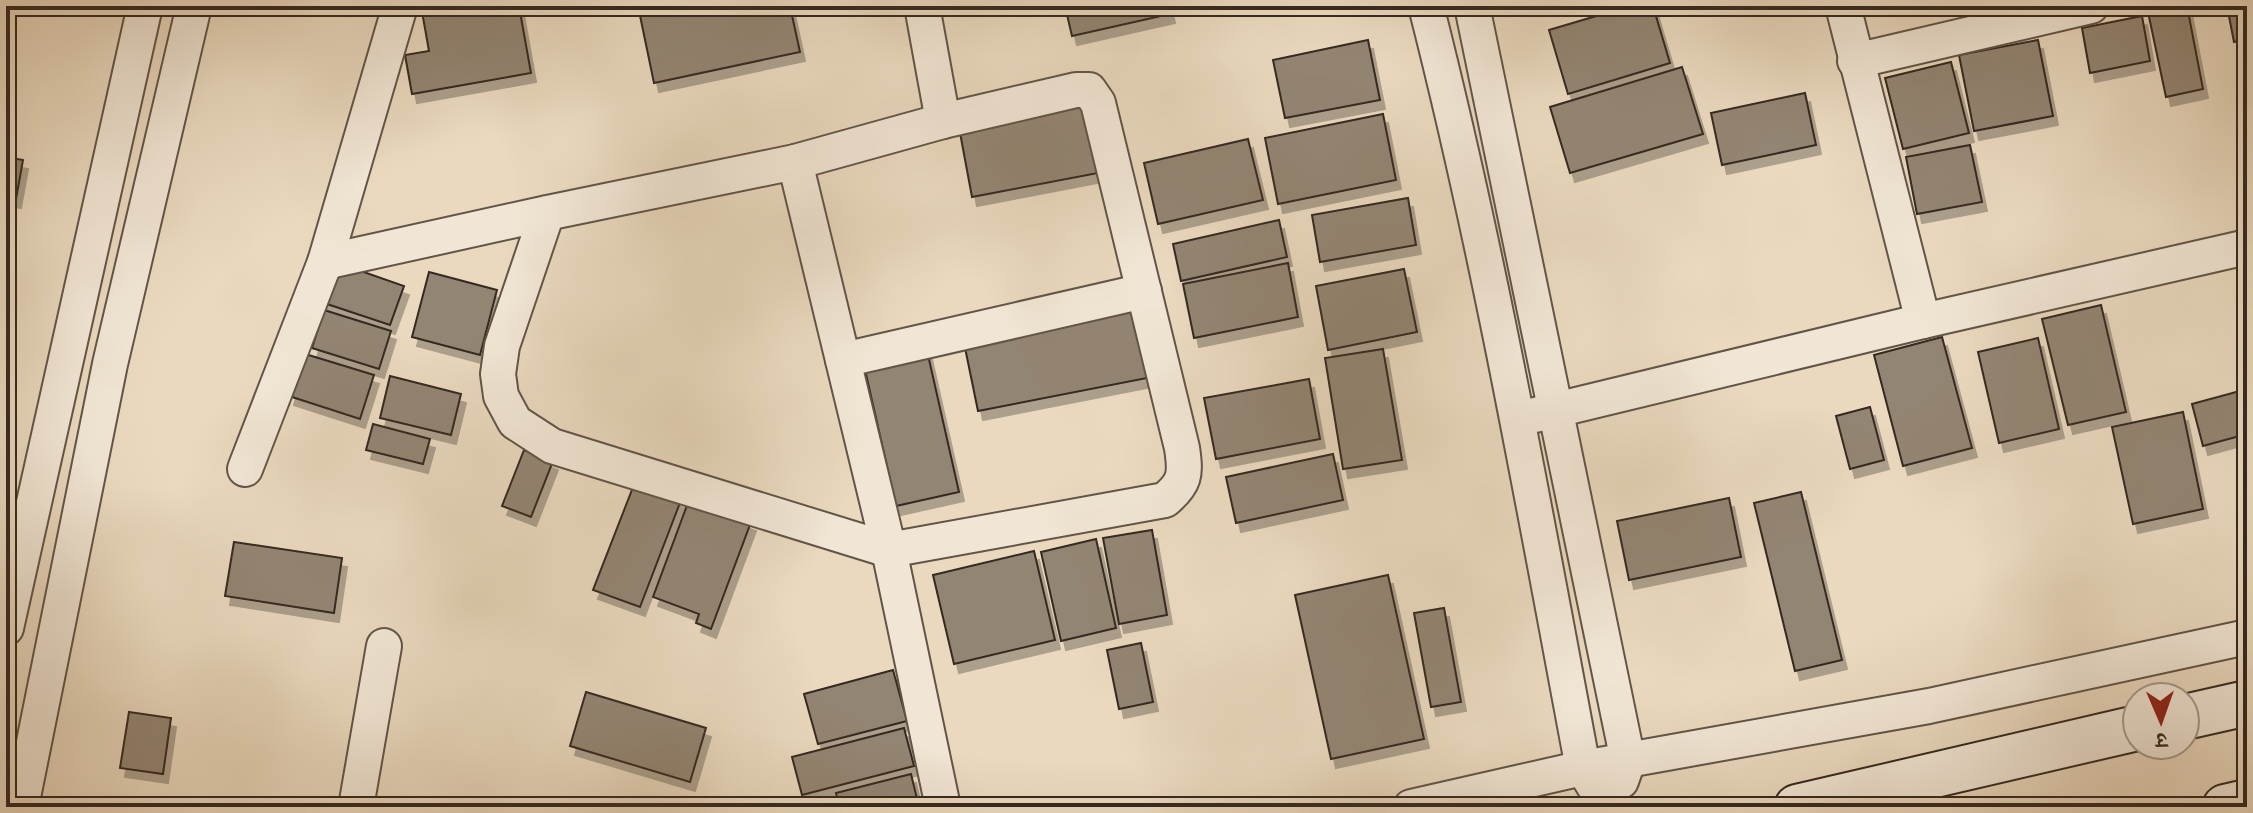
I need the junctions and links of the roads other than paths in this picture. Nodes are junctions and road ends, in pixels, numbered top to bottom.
1 (145, 6) edge
2 (194, 6) edge
3 (400, 6) edge
4 (922, 6) edge
5 (1426, 6) edge
6 (1472, 6) edge
7 (1843, 6) edge
8 (2091, 6) edge
9 (1855, 61) junction
10 (943, 121) junction
11 (795, 162) junction
12 (547, 213) junction
13 (2247, 247) edge
14 (325, 262) junction
15 (1144, 291) junction
16 (1923, 321) junction
17 (843, 360) junction
18 (1556, 411) junction
19 (1517, 419) junction
20 (245, 469) dead end
21 (889, 550) junction
22 (6, 628) edge
23 (2247, 637) edge
24 (384, 646) dead end
25 (2247, 703) edge
26 (2201, 713) edge
27 (2121, 732) edge
28 (1628, 761) junction
29 (1583, 768) junction
30 (2247, 802) edge
31 (21, 807) edge
32 (356, 807) edge
33 (943, 807) edge
34 (1411, 807) edge
35 (1610, 807) edge
36 (1797, 807) edge
37 (2225, 807) edge

1 - 22 street
2 - 31 street
3 - 14 street
4 - 10 street
5 - 19 street
6 - 18 street
7 - 9 street
8 - 9 street
9 - 16 street
10 - 11 street
10 - 15 street
11 - 12 street
11 - 17 street
12 - 14 street
12 - 21 street
13 - 16 street
14 - 20 street
15 - 17 street
15 - 21 street
16 - 18 street
17 - 21 street
18 - 19 street
18 - 28 street
19 - 29 street
21 - 33 street
23 - 28 street
24 - 32 street
25 - 26 main road
27 - 36 main road
28 - 29 street
28 - 35 street
29 - 34 street
29 - 35 street
30 - 37 main road

